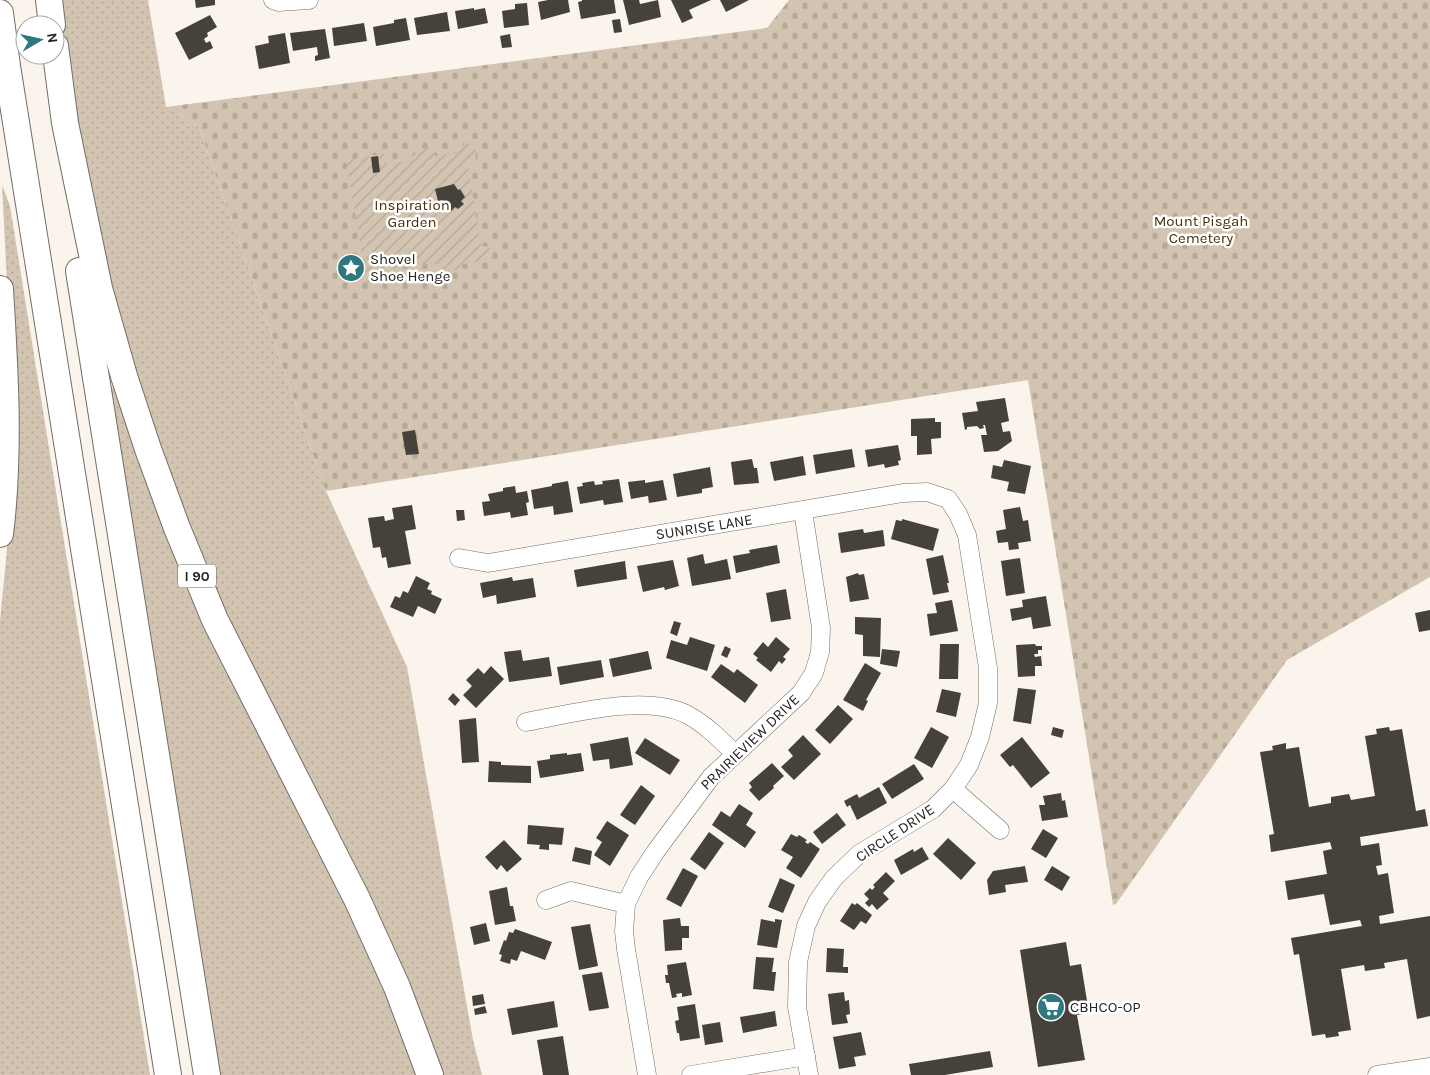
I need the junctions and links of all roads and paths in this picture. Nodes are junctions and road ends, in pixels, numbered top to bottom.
1 (40, 0) edge
2 (49, 0) edge
3 (273, 0) edge
4 (309, 0) edge
5 (0, 13) edge
6 (41, 15) edge
7 (51, 15) edge
8 (48, 65) edge
9 (57, 65) edge
10 (0, 289) edge
11 (948, 499) joint
12 (803, 511) junction
13 (0, 534) edge
14 (459, 558) dead end
15 (526, 722) dead end
16 (735, 754) junction
17 (953, 789) junction
18 (1000, 830) dead end
19 (546, 900) dead end
20 (626, 904) junction
21 (806, 1056) junction
22 (1430, 1067) edge
23 (1397, 1074) edge
24 (168, 1075) edge
25 (207, 1075) edge
26 (430, 1075) edge
27 (647, 1075) edge
28 (691, 1075) edge
29 (809, 1075) edge
30 (1377, 1075) edge

1 - 6 highway
2 - 7 highway
3 - 4 street
5 - 24 highway
8 - 25 highway
9 - 26 highway, I 90
10 - 13 highway
11 - 12 street, SUNRISE LANE
11 - 17 street, CIRCLE DRIVE
12 - 14 street, SUNRISE LANE
12 - 16 street, PRAIRIEVIEW DRIVE
15 - 16 street
16 - 20 street, PRAIRIEVIEW DRIVE
17 - 18 street
17 - 21 street, CIRCLE DRIVE
19 - 20 street
20 - 27 street, PRAIRIEVIEW DRIVE
21 - 28 street
21 - 29 street, CIRCLE DRIVE
22 - 23 street
23 - 30 street

